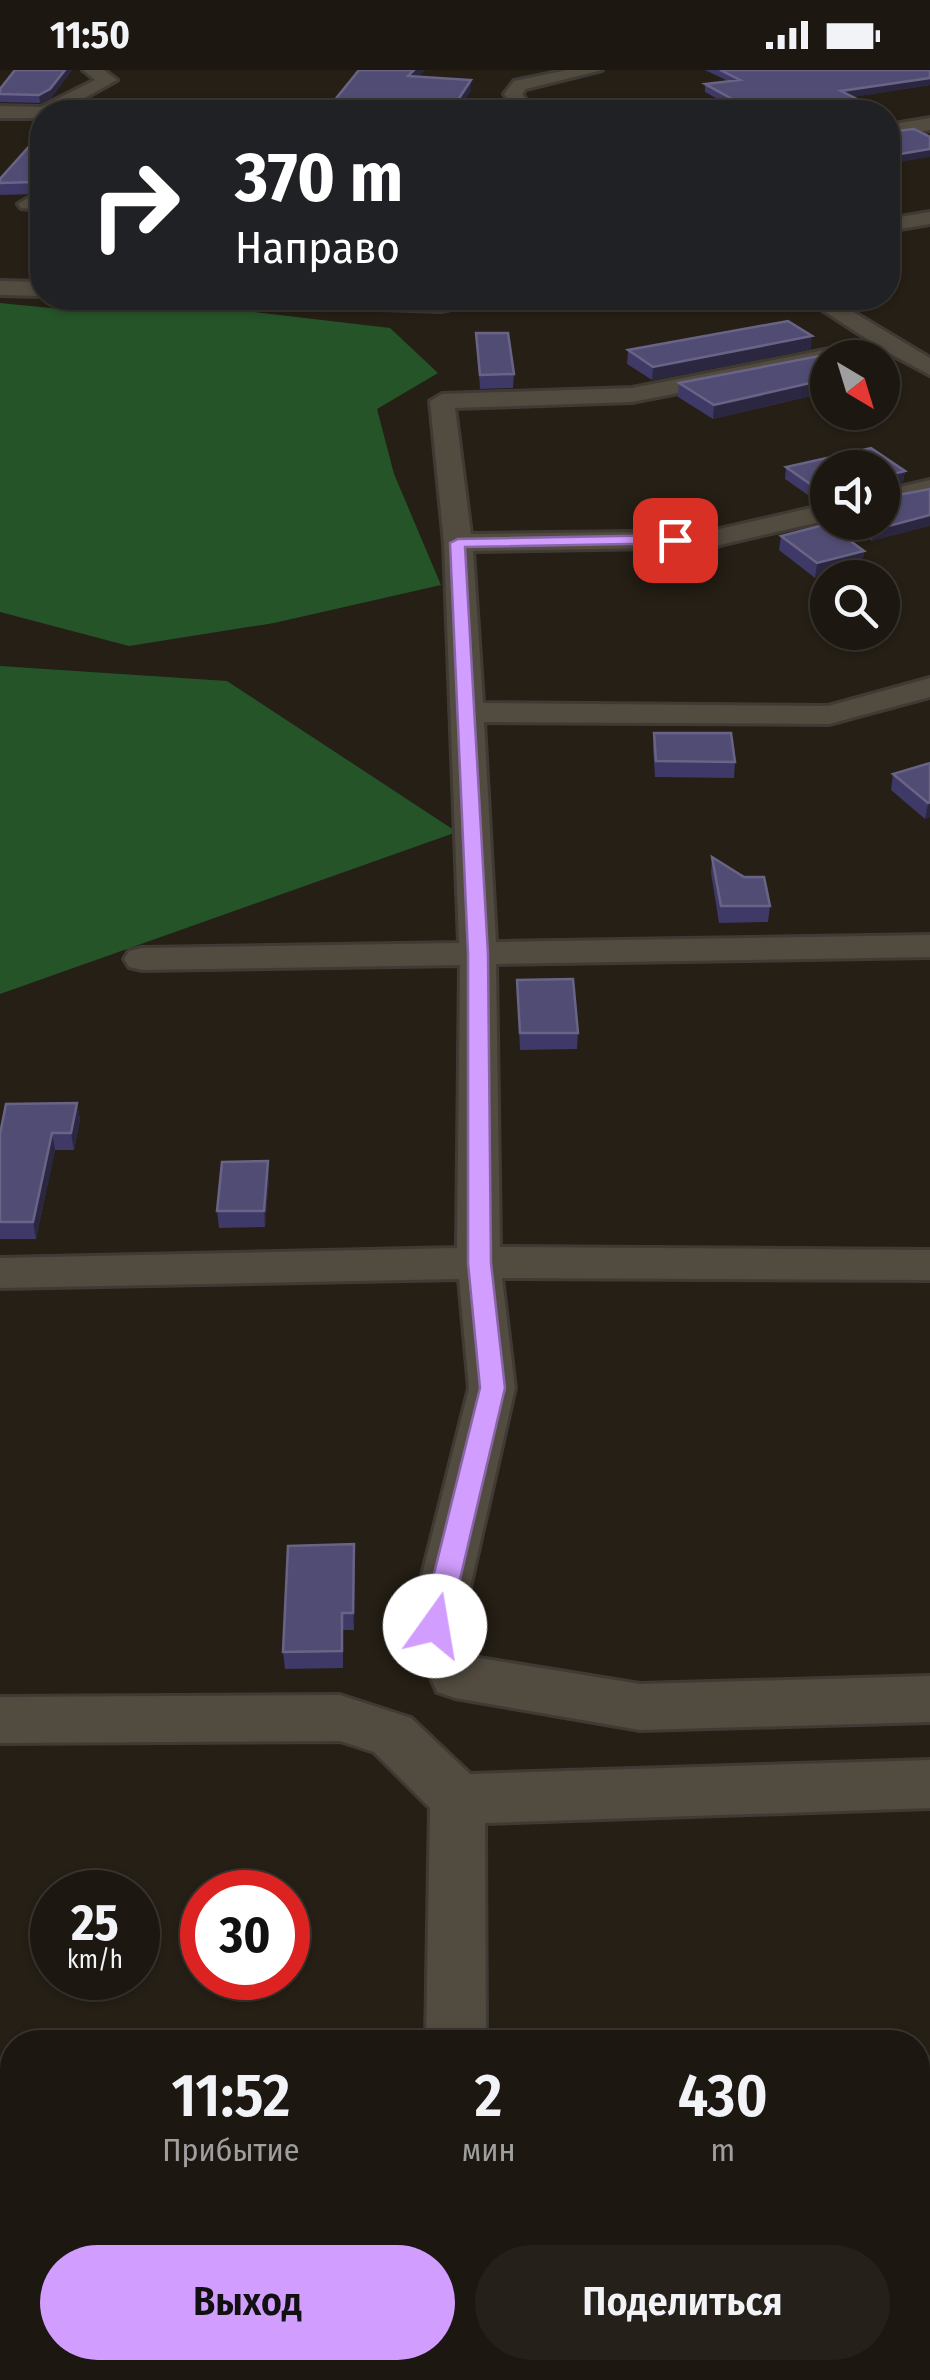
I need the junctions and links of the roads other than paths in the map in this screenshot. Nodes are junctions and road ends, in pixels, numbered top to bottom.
1 (92, 70) edge
2 (593, 70) edge
3 (495, 75) dead end
4 (520, 85) junction
5 (69, 100) edge
6 (514, 100) edge
7 (0, 112) edge
8 (30, 113) edge
9 (930, 124) edge
10 (900, 128) edge
11 (930, 218) edge
12 (900, 223) edge
13 (0, 288) edge
14 (30, 289) edge
15 (834, 310) edge
16 (880, 340) edge
17 (900, 351) edge
18 (810, 361) edge
19 (926, 363) edge
20 (930, 488) edge
21 (900, 495) edge
22 (810, 516) edge
23 (458, 543) junction
24 (924, 694) edge
25 (468, 712) junction
26 (930, 946) edge
27 (478, 954) junction
28 (142, 959) dead end
29 (480, 1263) junction
30 (930, 1265) edge
31 (0, 1273) edge
32 (930, 1700) edge
33 (0, 1720) edge
34 (930, 1784) edge
35 (458, 1799) junction
36 (456, 2030) edge

1 - 5 street
2 - 4 street
3 - 4 street
4 - 6 street
7 - 8 street
9 - 10 street
11 - 12 street
13 - 14 street
15 - 16 street
17 - 19 street
18 - 23 street
20 - 21 street
22 - 23 street
23 - 25 street
24 - 25 street
25 - 27 street
26 - 27 street
27 - 28 street
27 - 29 street
29 - 30 street
29 - 31 street
29 - 32 street
33 - 35 street
34 - 35 street
35 - 36 street

